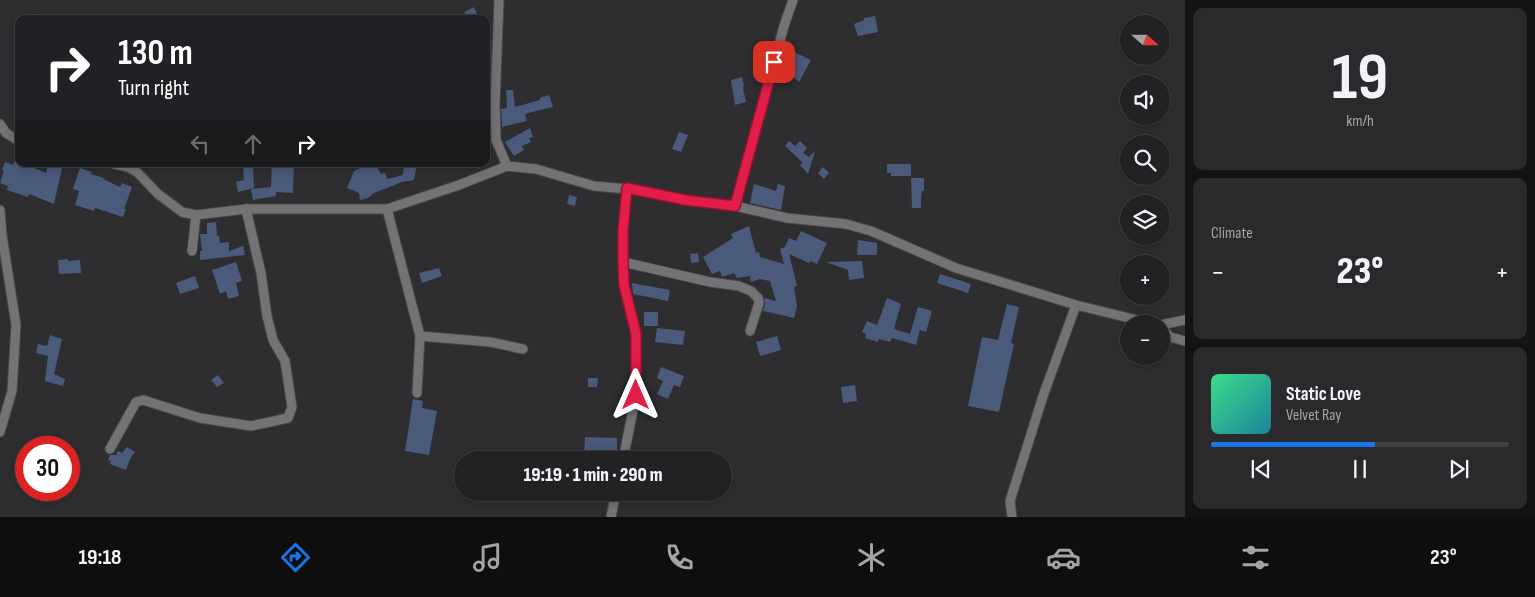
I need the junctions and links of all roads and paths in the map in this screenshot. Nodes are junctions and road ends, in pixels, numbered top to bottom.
1 (499, 0) edge
2 (793, 0) edge
3 (0, 124) edge
4 (15, 139) edge
5 (506, 166) junction
6 (128, 167) edge
7 (627, 188) junction
8 (735, 206) junction
9 (387, 209) junction
10 (0, 210) edge
11 (246, 210) junction
12 (196, 215) junction
13 (192, 251) dead end
14 (623, 262) junction
15 (1076, 304) junction
16 (1120, 315) edge
17 (1185, 320) edge
18 (1170, 324) edge
19 (750, 331) dead end
20 (420, 336) junction
21 (1170, 337) edge
22 (1185, 341) edge
23 (524, 349) dead end
24 (417, 393) dead end
25 (0, 432) edge
26 (110, 449) dead end
27 (625, 451) edge
28 (614, 501) edge
29 (611, 517) edge
30 (1012, 517) edge

1 - 5 street
2 - 8 street
3 - 4 street
5 - 7 street
5 - 9 street
6 - 12 street
7 - 8 street
7 - 14 street
8 - 15 street
9 - 11 street
9 - 20 street
10 - 25 street
11 - 12 street
11 - 26 street
12 - 13 street
14 - 19 street
14 - 27 street
15 - 16 street
15 - 30 street
17 - 18 street
20 - 23 street
20 - 24 street
21 - 22 street
28 - 29 street

